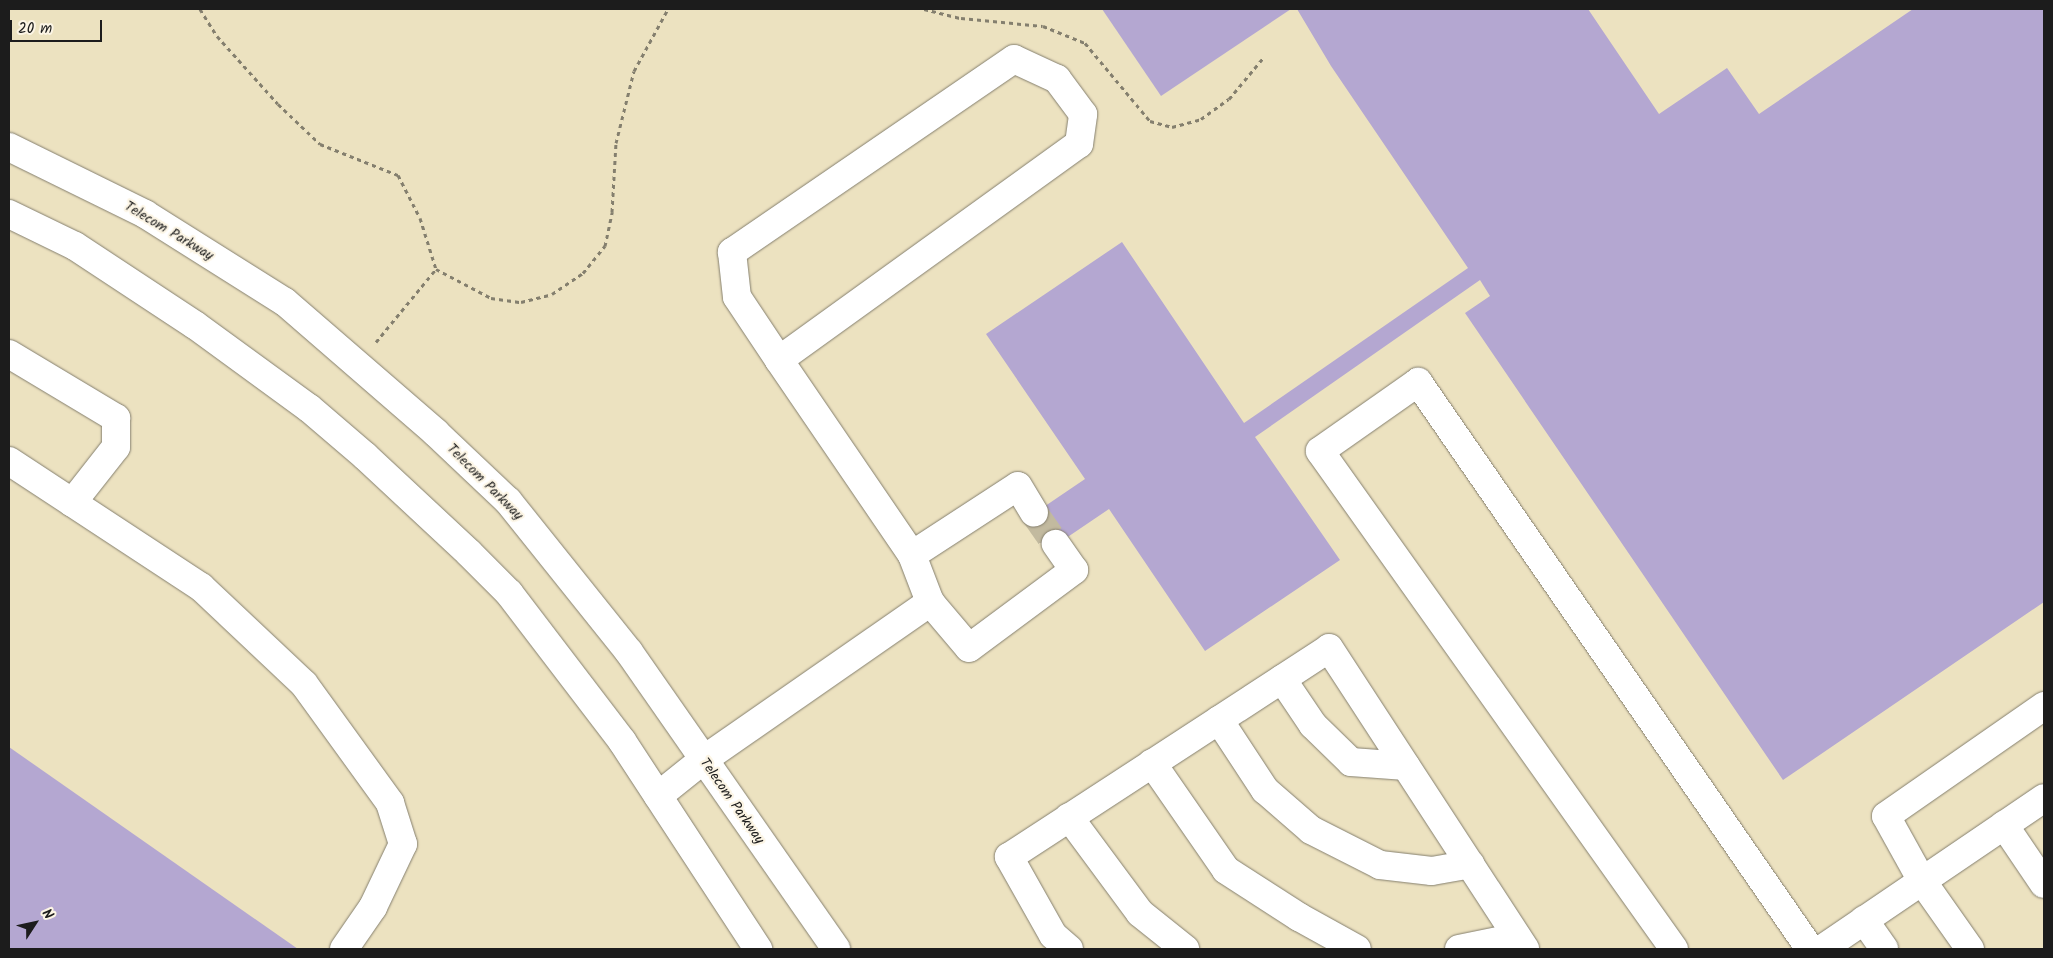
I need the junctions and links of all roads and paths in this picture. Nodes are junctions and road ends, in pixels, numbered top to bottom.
1 (200, 9) edge
2 (668, 9) edge
3 (924, 9) edge
4 (1263, 58) dead end
5 (9, 147) edge
6 (9, 214) edge
7 (436, 269) junction
8 (9, 354) edge
9 (779, 360) junction
10 (358, 363) junction
11 (9, 461) edge
12 (72, 503) junction
13 (1034, 513) tunnel mouth
14 (1056, 544) tunnel mouth
15 (912, 554) junction
16 (930, 602) junction
17 (1282, 679) junction
18 (2044, 706) edge
19 (1219, 720) junction
20 (703, 760) junction
21 (1152, 763) junction
22 (1406, 766) junction
23 (658, 796) junction
24 (2044, 798) edge
25 (1069, 817) junction
26 (2004, 825) junction
27 (1470, 864) junction
28 (1922, 881) junction
29 (2044, 884) edge
30 (1864, 920) junction
31 (1521, 943) edge
32 (344, 949) edge
33 (758, 949) edge
34 (836, 949) edge
35 (1069, 949) edge
36 (1185, 949) edge
37 (1357, 949) edge
38 (1459, 949) edge
39 (1674, 949) edge
40 (1810, 949) edge
41 (1822, 949) edge
42 (1884, 949) edge
43 (1970, 949) edge

1 - 7 path
2 - 7 path
3 - 4 path
5 - 10 street, Telecom Parkway
6 - 23 street
7 - 10 path
8 - 12 street
9 - 9 street
9 - 15 street
10 - 20 street, Telecom Parkway
11 - 12 street
12 - 32 street
13 - 15 street
14 - 16 street
15 - 16 street
16 - 20 street
17 - 19 street
17 - 22 street
17 - 22 street
18 - 28 street
19 - 21 street
19 - 27 street
20 - 23 street
20 - 34 street, Telecom Parkway
21 - 25 street
21 - 37 street
22 - 27 street
23 - 33 street
24 - 26 street
25 - 35 street
25 - 36 street
26 - 28 street
26 - 29 street
27 - 31 street
28 - 30 street
28 - 43 street
30 - 41 street
30 - 42 street
31 - 38 street
39 - 40 street

